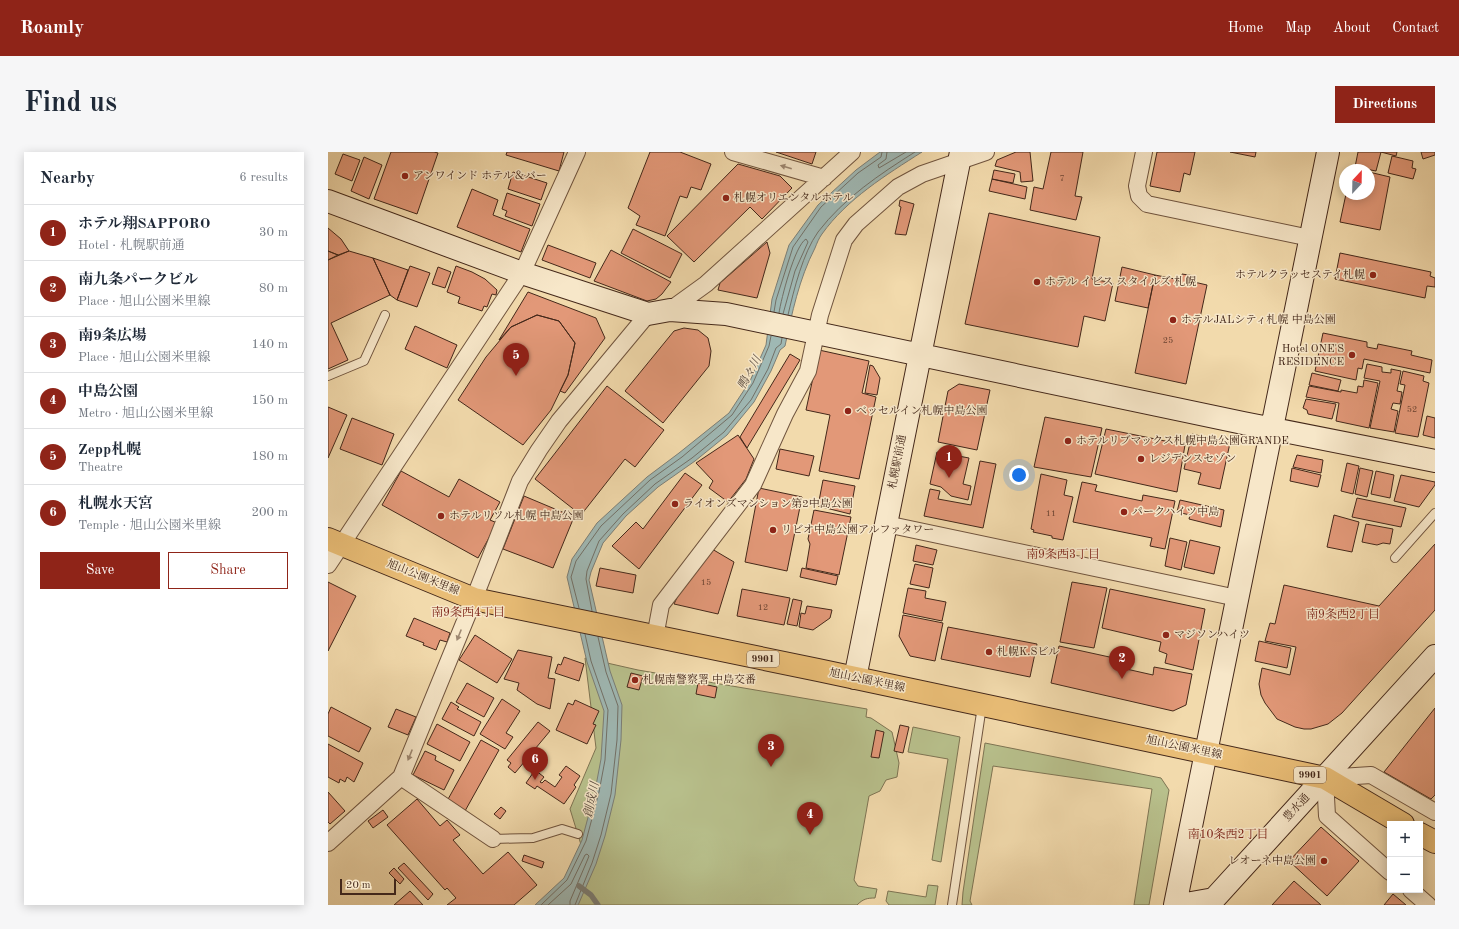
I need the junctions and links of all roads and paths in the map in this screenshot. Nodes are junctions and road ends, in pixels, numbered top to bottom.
1 (577, 152) edge
2 (733, 152) edge
3 (852, 152) edge
4 (986, 152) edge
5 (1144, 152) edge
6 (1328, 152) edge
7 (960, 157) edge
8 (824, 178) junction
9 (328, 201) edge
10 (1310, 238) junction
11 (522, 273) junction
12 (670, 310) junction
13 (648, 314) junction
14 (385, 315) dead end
15 (816, 333) junction
16 (920, 354) junction
17 (328, 376) edge
18 (1272, 428) junction
19 (1435, 461) edge
20 (1435, 513) edge
21 (886, 524) junction
22 (335, 542) edge
23 (1395, 558) dead end
24 (328, 565) edge
25 (1237, 598) junction
26 (474, 599) junction
27 (655, 637) junction
28 (1435, 656) edge
29 (855, 678) junction
30 (982, 705) junction
31 (1206, 753) junction
32 (401, 776) junction
33 (1324, 778) junction
34 (1435, 812) edge
35 (1398, 821) edge
36 (578, 834) dead end
37 (1423, 836) edge
38 (493, 839) joint
39 (1435, 842) edge
40 (328, 843) edge
41 (1387, 869) edge
42 (1414, 893) edge
43 (954, 903) edge
44 (1175, 905) edge
45 (1180, 905) edge
46 (1428, 905) edge

1 - 11 street
8 -> 2 street
3 - 8 street
4 - 7 street
5 - 10 street
6 - 10 street
7 - 15 street
7 - 16 street, 札幌駅前通
8 - 12 street
9 - 11 street
10 - 18 street
11 - 13 street
11 - 22 street
12 - 13 street
12 - 15 street
13 - 26 street
14 - 17 lane
15 - 16 street
15 - 27 street
16 - 18 street
16 - 21 street, 札幌駅前通
18 - 19 street
18 - 25 street
20 - 23 lane
21 - 25 street
21 - 29 street, 札幌駅前通
22 - 24 street
22 - 26 main road, 旭山公園米里線 / 9901
25 - 31 street
26 - 27 main road, 旭山公園米里線 / 9901
26 -> 32 street
27 - 29 main road, 旭山公園米里線 / 9901
28 - 33 street, 豊水通
29 - 30 main road, 旭山公園米里線 / 9901
30 - 31 main road, 旭山公園米里線 / 9901
30 - 43 lane
31 - 33 main road, 旭山公園米里線 / 9901
31 - 44 street
32 - 38 street
32 - 40 street
33 - 34 street
33 - 35 main road, 旭山公園米里線 / 9901
33 - 41 street
33 - 45 street, 豊水通
36 - 38 lane
37 - 39 main road
42 - 46 street

